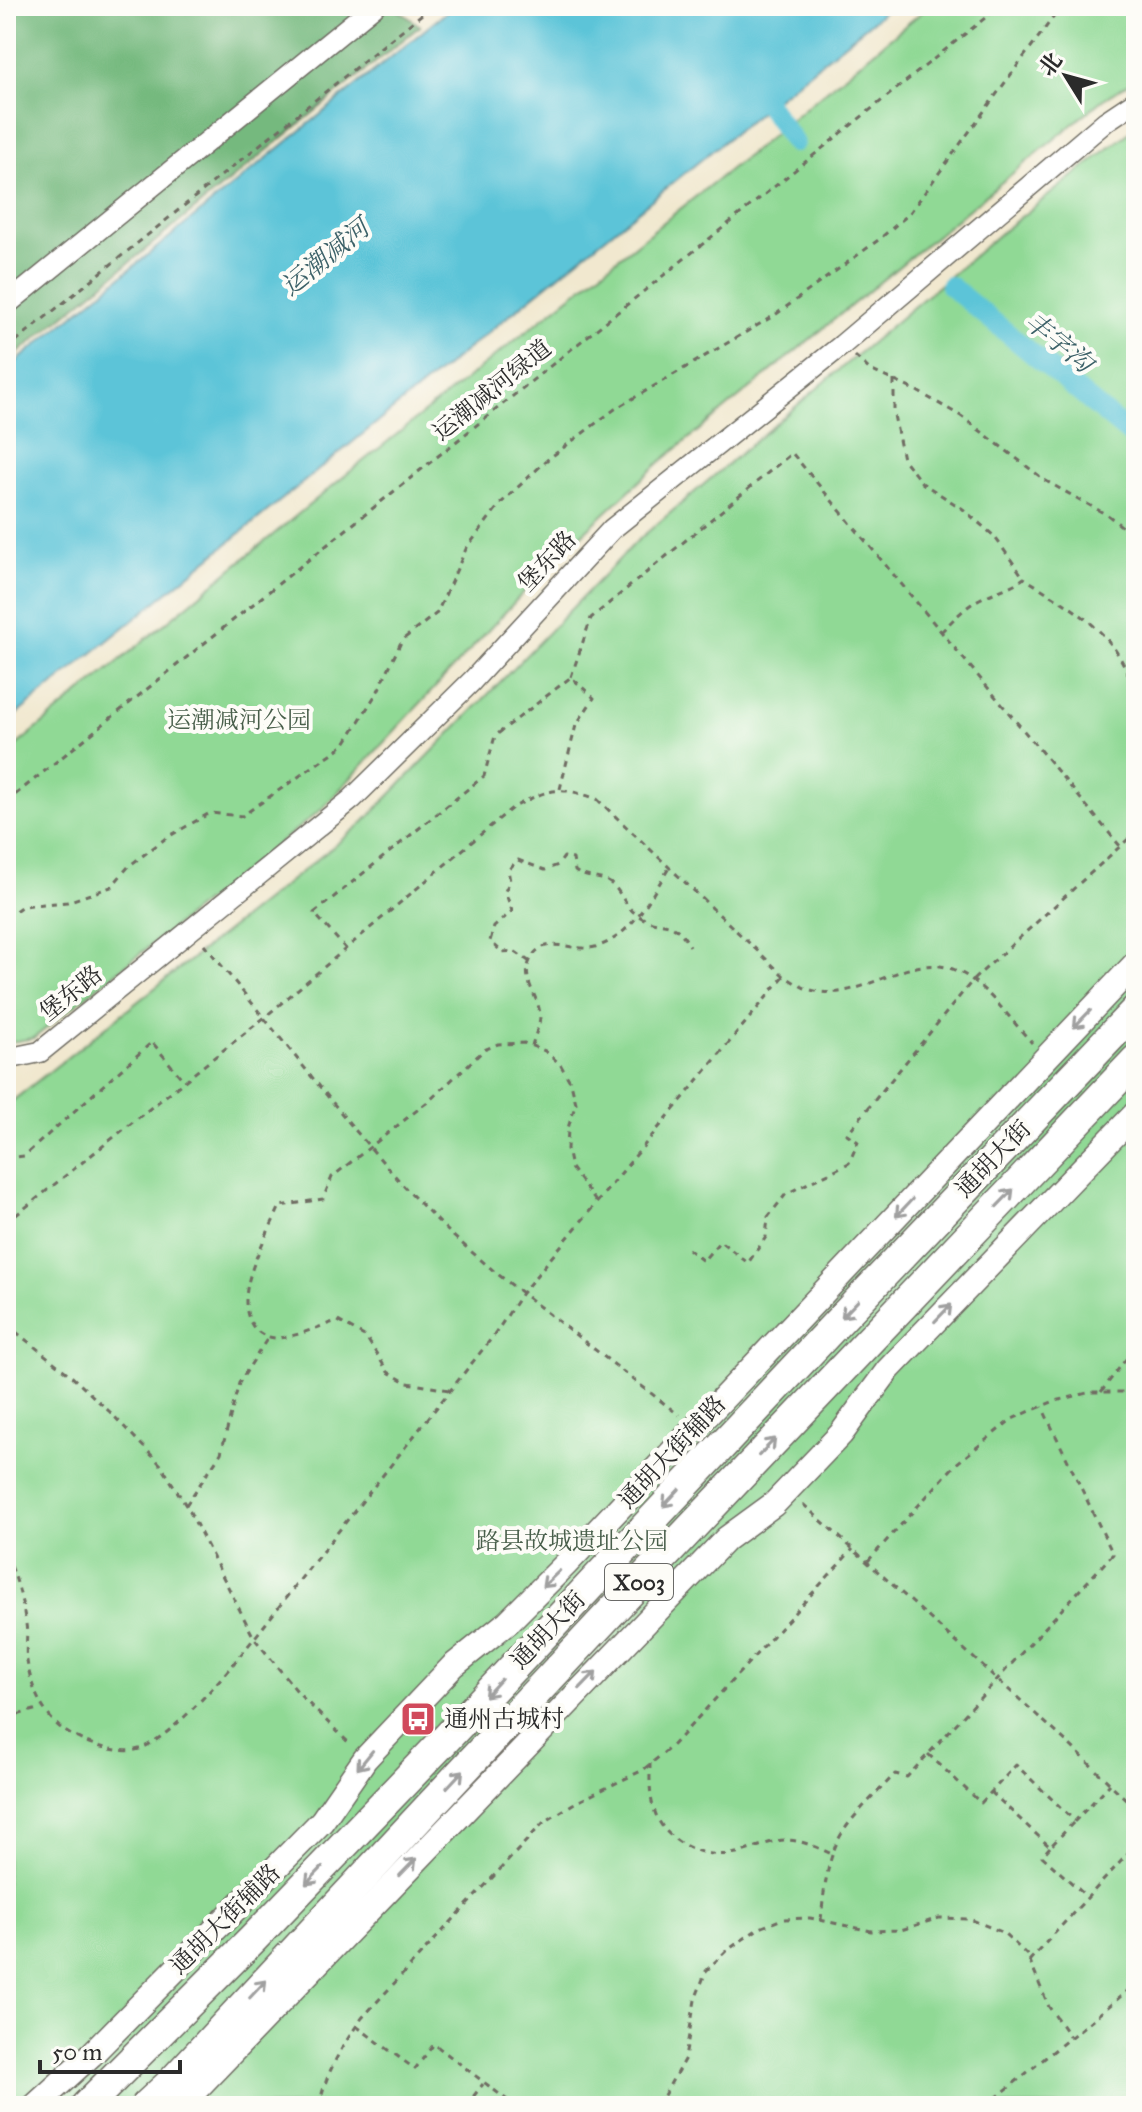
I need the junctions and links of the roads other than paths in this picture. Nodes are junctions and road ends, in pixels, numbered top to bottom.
1 (374, 6) edge
2 (1136, 101) edge
3 (6, 305) edge
4 (1136, 963) edge
5 (1136, 1010) edge
6 (6, 1059) edge
7 (1136, 1060) edge
8 (1136, 1113) edge
9 (35, 2106) edge
10 (86, 2106) edge
11 (146, 2106) edge
12 (180, 2106) edge

1 - 3 street
2 - 6 street, 堡东路
4 -> 9 street, 通胡大街辅路
5 -> 10 main road, 通胡大街 / X003
11 -> 7 main road, 通胡大街 / X003
12 -> 8 street

